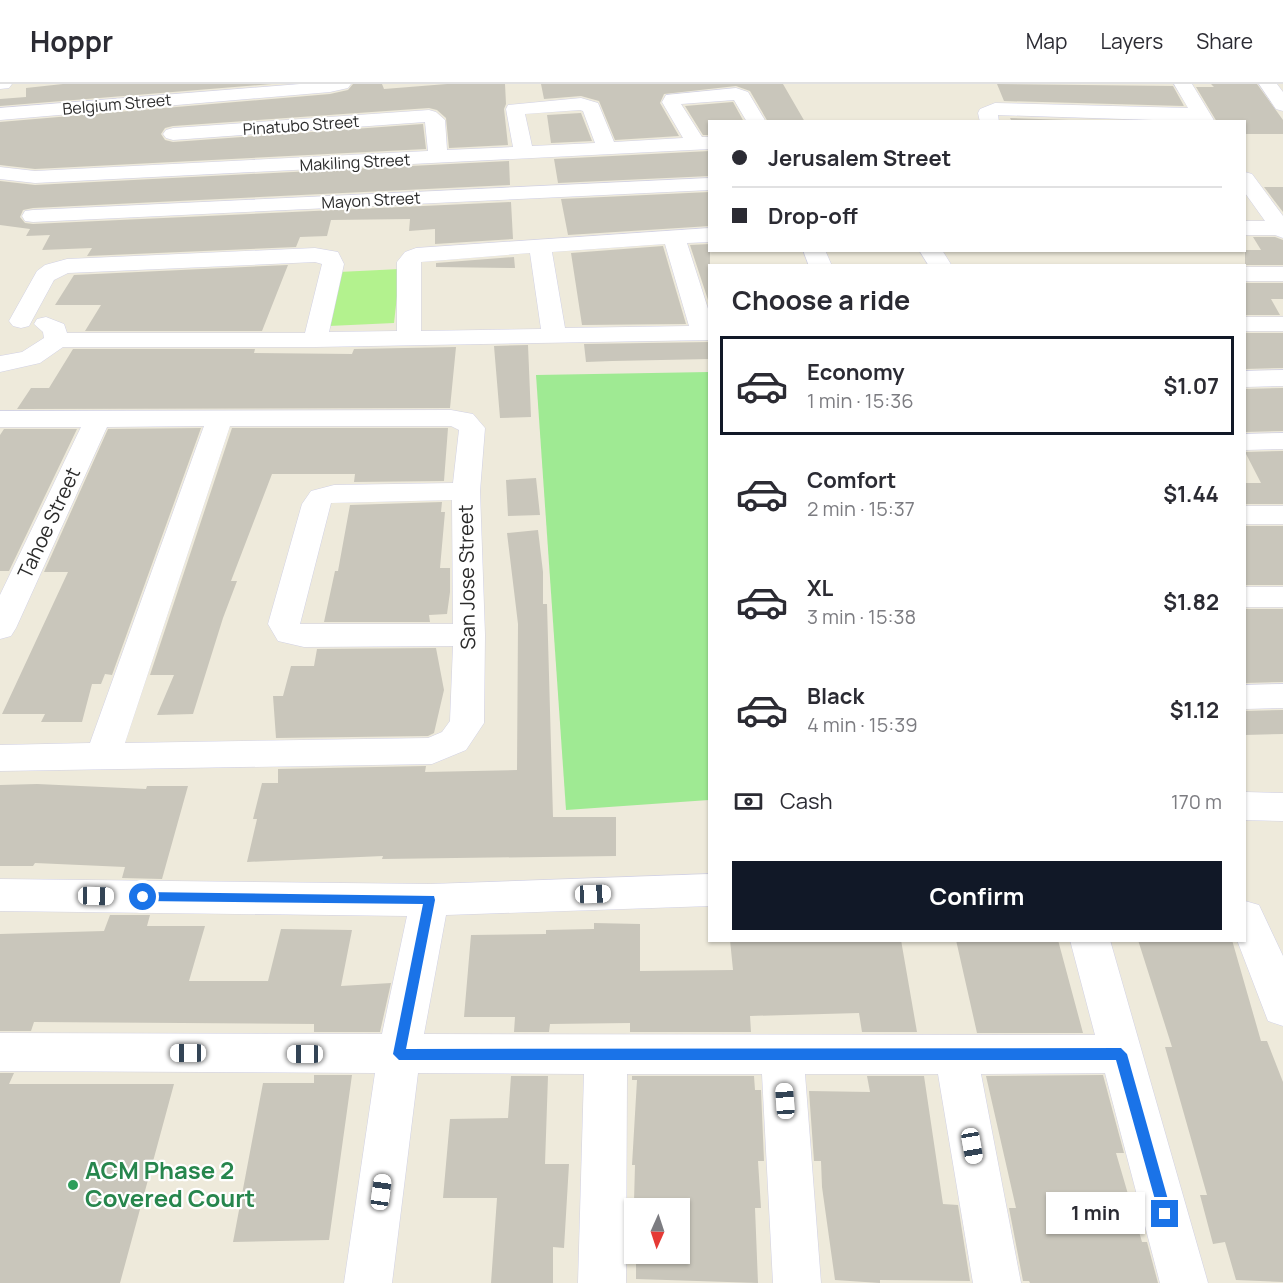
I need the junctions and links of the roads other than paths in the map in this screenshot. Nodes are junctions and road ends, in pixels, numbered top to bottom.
1 (106, 84) edge
2 (342, 84) edge
3 (1183, 84) edge
4 (1268, 84) edge
5 (269, 88) edge
6 (191, 91) edge
7 (1283, 105) edge
8 (101, 106) junction
9 (0, 114) edge
10 (990, 116) edge
11 (1203, 118) edge
12 (756, 120) edge
13 (172, 134) junction
14 (703, 143) edge
15 (607, 149) junction
16 (524, 153) junction
17 (438, 158) junction
18 (158, 171) junction
19 (0, 173) edge
20 (708, 184) edge
21 (1247, 185) edge
22 (139, 211) junction
23 (33, 216) dead end
24 (1246, 228) edge
25 (1282, 230) edge
26 (708, 235) edge
27 (674, 237) junction
28 (540, 245) junction
29 (1246, 274) edge
30 (1283, 274) edge
31 (10, 323) edge
32 (1246, 324) edge
33 (1283, 324) edge
34 (706, 333) edge
35 (554, 335) junction
36 (409, 337) junction
37 (56, 340) junction
38 (315, 340) junction
39 (0, 365) edge
40 (1283, 378) edge
41 (1246, 379) edge
42 (98, 418) junction
43 (220, 418) junction
44 (0, 419) edge
45 (1283, 441) edge
46 (1246, 442) edge
47 (466, 491) junction
48 (1246, 515) edge
49 (1283, 515) edge
50 (1246, 597) edge
51 (1283, 597) edge
52 (0, 628) edge
53 (469, 635) junction
54 (1283, 696) edge
55 (1246, 697) edge
56 (103, 756) junction
57 (0, 758) edge
58 (1246, 806) edge
59 (1283, 807) edge
60 (708, 890) edge
61 (0, 895) edge
62 (430, 900) junction
63 (1262, 933) edge
64 (1091, 942) edge
65 (1283, 1008) edge
66 (0, 1052) edge
67 (399, 1054) junction
68 (1121, 1054) junction
69 (606, 1055) junction
70 (782, 1055) junction
71 (956, 1055) junction
72 (368, 1283) edge
73 (602, 1283) edge
74 (797, 1283) edge
75 (997, 1283) edge
76 (1184, 1283) edge

1 - 8 street
2 - 5 street, Belgium Street
3 - 11 street
4 - 7 street
5 - 6 street, Belgium Street
6 - 8 street, Belgium Street
6 - 13 street
8 - 9 street, Belgium Street
10 - 11 street
12 - 14 street
13 - 17 street, Pinatubo Street
13 - 18 street
14 - 15 street, Makiling Street
15 - 16 street, Makiling Street
15 - 16 street
16 - 17 street, Makiling Street
17 - 18 street, Makiling Street
18 - 19 street, Makiling Street
18 - 22 street
20 - 22 street, Mayon Street
21 - 25 street
22 - 23 street, Mayon Street
24 - 25 street
26 - 27 street
27 - 28 street
27 - 34 street
28 - 35 street
28 - 36 street
29 - 30 street
31 - 37 street
31 - 38 street
32 - 33 street
34 - 35 street
35 - 36 street
36 - 38 street
37 - 38 street
37 - 39 street
40 - 41 street
42 - 43 street, San Jose Street
42 - 44 street, San Jose Street
42 - 52 street, Tahoe Street
43 - 47 street, San Jose Street
43 - 56 street
45 - 46 street
47 - 53 street, San Jose Street
47 - 53 street
48 - 49 street
50 - 51 street
53 - 56 street, San Jose Street
54 - 55 street
56 - 57 street, San Jose Street
58 - 59 street
60 - 62 street
61 - 62 street
62 - 67 street
63 - 65 street
64 - 68 street
66 - 67 street
67 - 69 street
67 - 72 street
68 - 71 street
68 - 76 street
69 - 70 street
69 - 73 street
70 - 71 street
70 - 74 street
71 - 75 street

